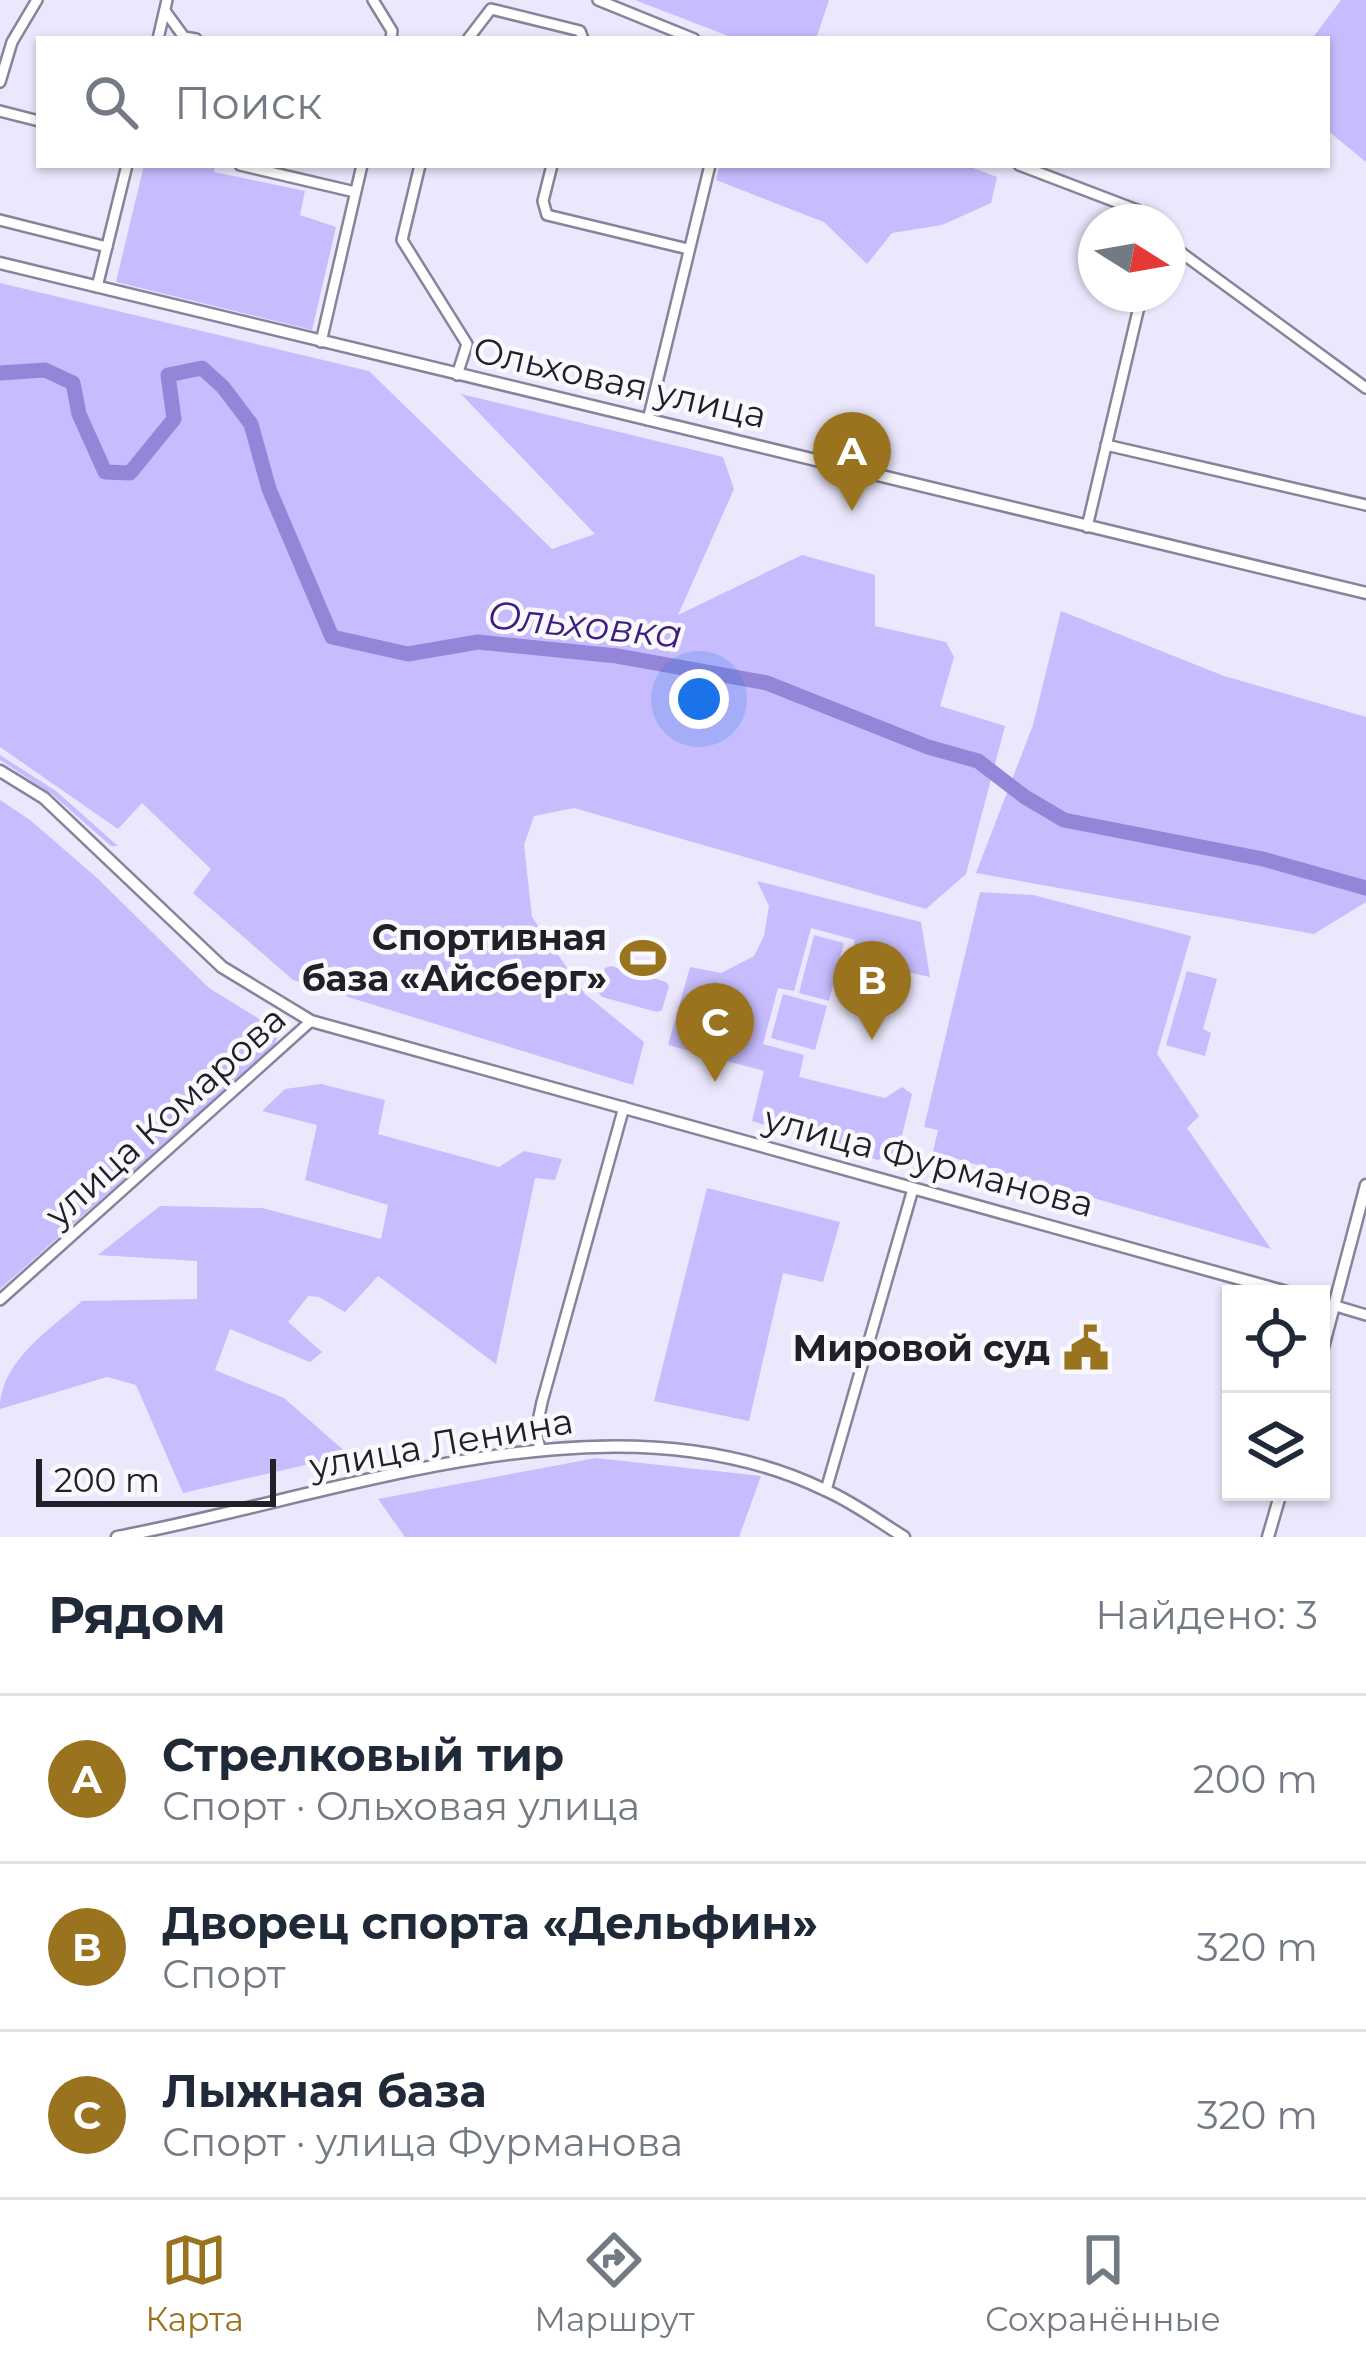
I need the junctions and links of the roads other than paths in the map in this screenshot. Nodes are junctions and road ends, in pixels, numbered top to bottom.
1 (37, 0) edge
2 (373, 0) edge
3 (598, 0) edge
4 (166, 5) edge
5 (159, 36) edge
6 (183, 36) edge
7 (391, 36) edge
8 (470, 36) edge
9 (582, 36) edge
10 (687, 36) edge
11 (0, 82) edge
12 (0, 111) edge
13 (36, 120) edge
14 (126, 168) edge
15 (253, 168) edge
16 (361, 168) edge
17 (419, 168) edge
18 (551, 168) edge
19 (709, 168) edge
20 (1027, 168) edge
21 (355, 192) junction
22 (1119, 204) edge
23 (0, 220) edge
24 (107, 247) junction
25 (688, 249) junction
26 (1186, 256) edge
27 (0, 263) edge
28 (98, 287) junction
29 (1138, 312) edge
30 (321, 342) junction
31 (457, 375) junction
32 (1366, 388) edge
33 (648, 420) junction
34 (1106, 445) junction
35 (1366, 505) edge
36 (1087, 526) junction
37 (1366, 593) edge
38 (0, 771) edge
39 (311, 1021) junction
40 (624, 1107) junction
41 (1366, 1185) edge
42 (914, 1189) junction
43 (1261, 1285) edge
44 (0, 1300) edge
45 (1330, 1304) edge
46 (1336, 1306) junction
47 (1366, 1316) edge
48 (1330, 1326) edge
49 (540, 1449) junction
50 (826, 1490) junction
51 (1278, 1501) edge
52 (117, 1537) edge
53 (904, 1537) edge
54 (1268, 1537) edge

1 - 11 street
2 - 7 street
3 - 10 street
4 - 5 street
4 - 6 street
8 - 9 street
12 - 13 street
14 - 24 street
15 - 21 street
16 - 21 street
17 - 31 street
18 - 25 street
19 - 25 street
20 - 22 street
21 - 30 street
23 - 24 street
24 - 28 street
25 - 33 street
26 - 32 street
27 - 28 main road, Ольховая улица
28 - 30 main road, Ольховая улица
29 - 34 street
30 - 31 main road, Ольховая улица
31 - 33 main road, Ольховая улица
33 - 36 main road, Ольховая улица
34 - 35 street
34 - 36 street
36 - 37 main road, Ольховая улица
38 - 39 main road, улица Фурманова
39 - 40 main road, улица Фурманова
39 - 44 street, улица Комарова
40 - 42 main road, улица Фурманова
40 - 49 street
41 - 46 main road
42 - 43 main road, улица Фурманова
42 - 50 street
45 - 46 main road
46 - 47 street
46 - 48 main road
49 - 50 main road, улица Ленина
49 - 52 main road, улица Ленина
50 - 53 main road, улица Ленина
51 - 54 main road

